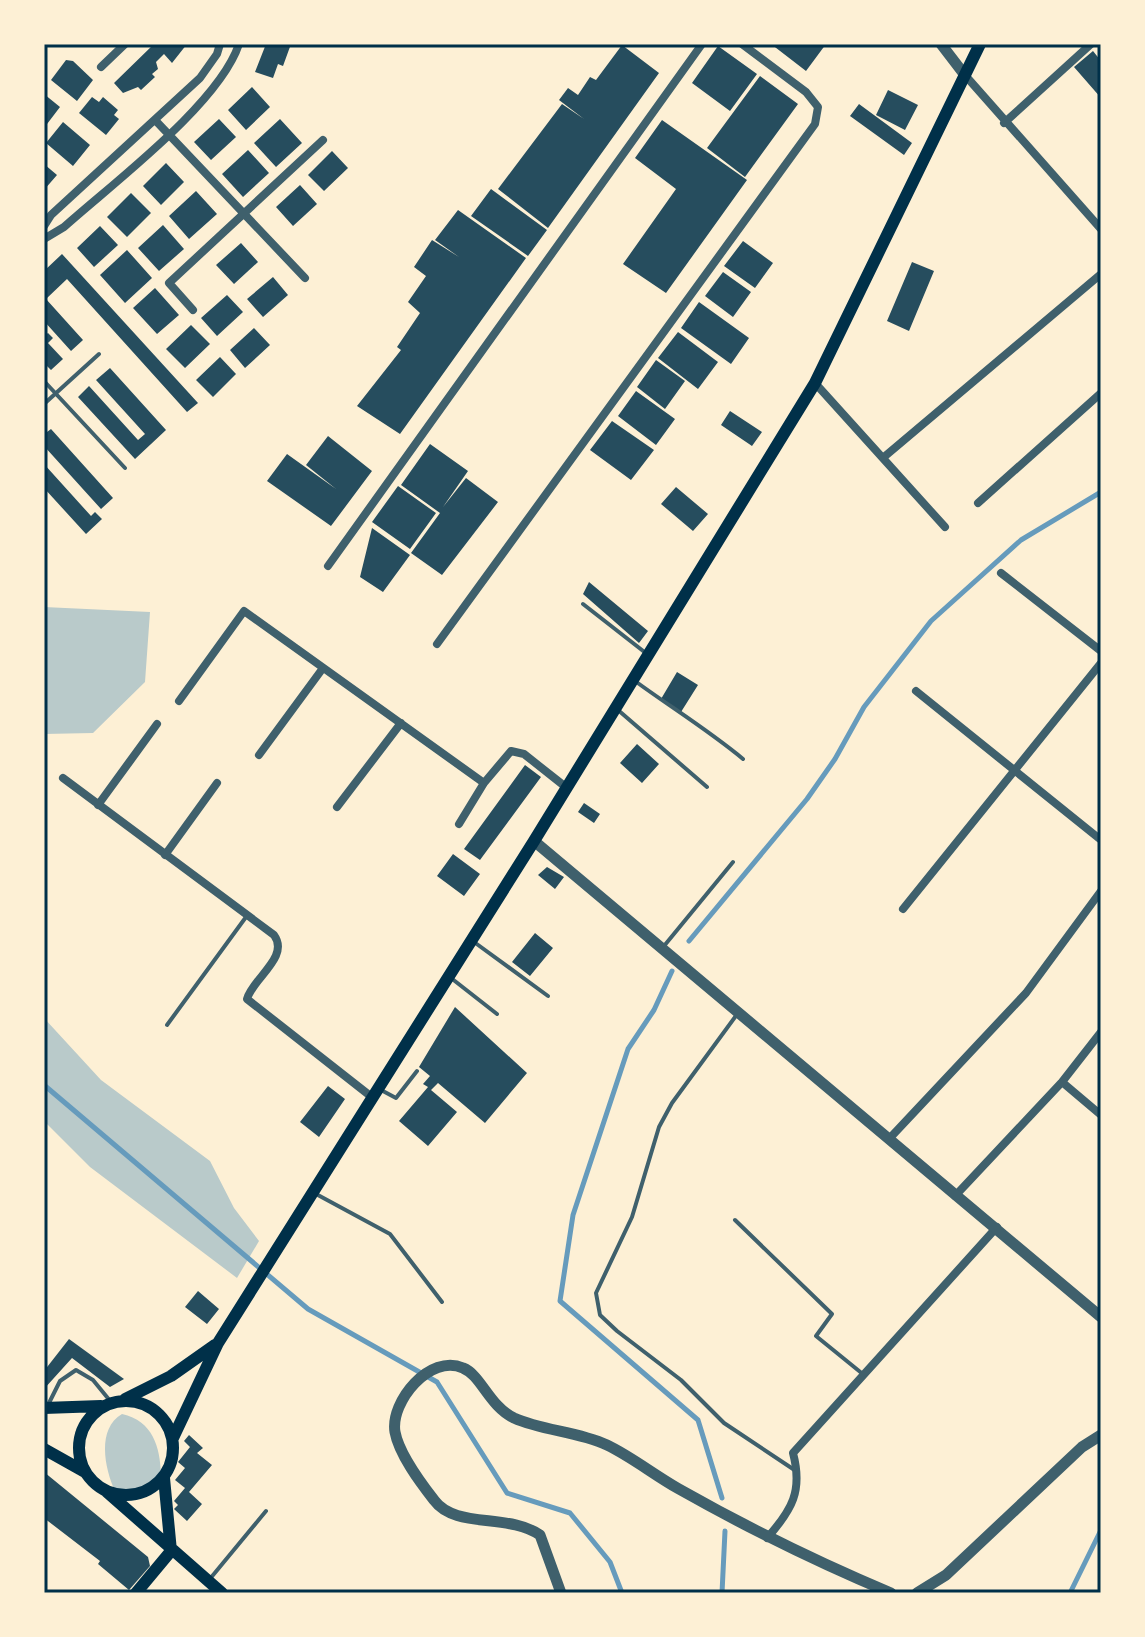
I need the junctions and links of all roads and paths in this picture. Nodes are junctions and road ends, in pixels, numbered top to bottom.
1 (125, 44) edge
2 (220, 44) edge
3 (239, 44) edge
4 (702, 44) edge
5 (742, 44) edge
6 (941, 44) edge
7 (980, 44) edge
8 (1091, 44) edge
9 (101, 67) dead end
10 (964, 74) junction
11 (155, 120) junction
12 (1004, 123) junction
13 (166, 135) junction
14 (323, 140) dead end
15 (117, 155) junction
16 (129, 169) junction
17 (243, 214) junction
18 (44, 226) edge
19 (1101, 229) edge
20 (44, 239) edge
21 (1101, 274) edge
22 (305, 278) dead end
23 (193, 310) dead end
24 (99, 354) dead end
25 (44, 381) edge
26 (815, 383) junction
27 (55, 393) junction
28 (1101, 393) edge
29 (44, 404) edge
30 (884, 457) junction
31 (125, 468) dead end
32 (978, 503) dead end
33 (945, 527) dead end
34 (328, 566) dead end
35 (1001, 573) dead end
36 (583, 604) dead end
37 (437, 644) dead end
38 (1101, 651) edge
39 (648, 655) junction
40 (1101, 663) edge
41 (323, 668) junction
42 (633, 680) junction
43 (916, 691) dead end
44 (179, 701) dead end
45 (616, 708) junction
46 (401, 723) junction
47 (157, 724) dead end
48 (259, 755) dead end
49 (743, 759) dead end
50 (1015, 772) junction
51 (63, 778) dead end
52 (217, 783) dead end
53 (484, 783) junction
54 (707, 787) dead end
55 (567, 788) junction
56 (98, 805) junction
57 (337, 807) dead end
58 (459, 824) dead end
59 (1101, 840) edge
60 (534, 841) junction
61 (165, 855) junction
62 (733, 862) dead end
63 (1101, 891) edge
64 (903, 909) dead end
65 (247, 916) junction
66 (472, 940) junction
67 (662, 948) junction
68 (449, 976) junction
69 (548, 996) dead end
70 (739, 1011) junction
71 (497, 1014) dead end
72 (167, 1025) dead end
73 (1101, 1032) edge
74 (417, 1071) dead end
75 (1062, 1082) junction
76 (376, 1093) junction
77 (1101, 1115) edge
78 (889, 1139) junction
79 (313, 1193) junction
80 (955, 1196) junction
81 (735, 1220) dead end
82 (997, 1227) junction
83 (442, 1302) dead end
84 (1101, 1317) edge
85 (218, 1343) junction
86 (866, 1377) junction
87 (111, 1403) junction
88 (45, 1408) edge
89 (1101, 1435) edge
90 (173, 1438) junction
91 (44, 1449) edge
92 (798, 1471) junction
93 (85, 1472) junction
94 (164, 1478) junction
95 (107, 1492) junction
96 (266, 1511) dead end
97 (767, 1538) junction
98 (171, 1551) junction
99 (208, 1581) junction
100 (136, 1593) edge
101 (222, 1593) edge
102 (561, 1593) edge
103 (891, 1593) edge
104 (917, 1593) edge

1 - 9 street
2 - 11 street
3 - 13 street
4 - 34 street
5 - 37 street
6 - 10 street
7 - 10 main road
8 - 12 street
10 - 12 street
10 - 26 main road
11 - 13 street
11 - 15 street
12 - 19 street
13 - 16 street
13 - 17 street
14 - 17 street
15 - 16 street
15 - 18 street
16 - 20 street
17 - 22 street
17 - 23 street
21 - 30 street
24 - 27 lane
25 - 27 lane
26 - 30 street
26 - 39 main road
27 - 29 lane
27 - 31 lane
28 - 32 street
30 - 33 street
35 - 38 street
36 - 39 lane
39 - 42 main road
40 - 50 street
41 - 44 street
41 - 46 street
41 - 48 street
42 - 45 main road
42 - 49 lane
43 - 50 street
45 - 54 lane
45 - 55 main road
46 - 53 street
46 - 57 street
47 - 56 street
50 - 59 street
50 - 64 street
51 - 56 street
52 - 61 street
53 - 55 street
53 - 58 street
55 - 60 main road
56 - 61 street
60 - 66 main road
60 - 67 street
61 - 65 street
62 - 67 lane
63 - 78 street
65 - 72 lane
65 - 76 street
66 - 68 main road
66 - 69 lane
67 - 70 street
68 - 71 lane
68 - 76 main road
70 - 78 street
70 - 92 lane
73 - 75 street
74 - 76 lane
75 - 77 street
75 - 80 street
76 - 79 main road
78 - 80 street
79 - 83 lane
79 - 85 main road
80 - 82 street
81 - 86 lane
82 - 84 street
82 - 86 street
85 - 87 main road
85 - 90 main road
86 - 92 street
87 - 88 main road
87 - 88 lane
87 - 90 main road
87 - 93 main road
89 - 104 street
90 - 94 main road
91 - 93 main road
92 - 97 street
93 - 95 main road
94 - 95 main road
94 - 98 main road
95 - 98 main road
96 - 99 lane
97 - 102 street
97 - 103 street
98 - 99 main road
98 - 100 main road
99 - 101 main road

